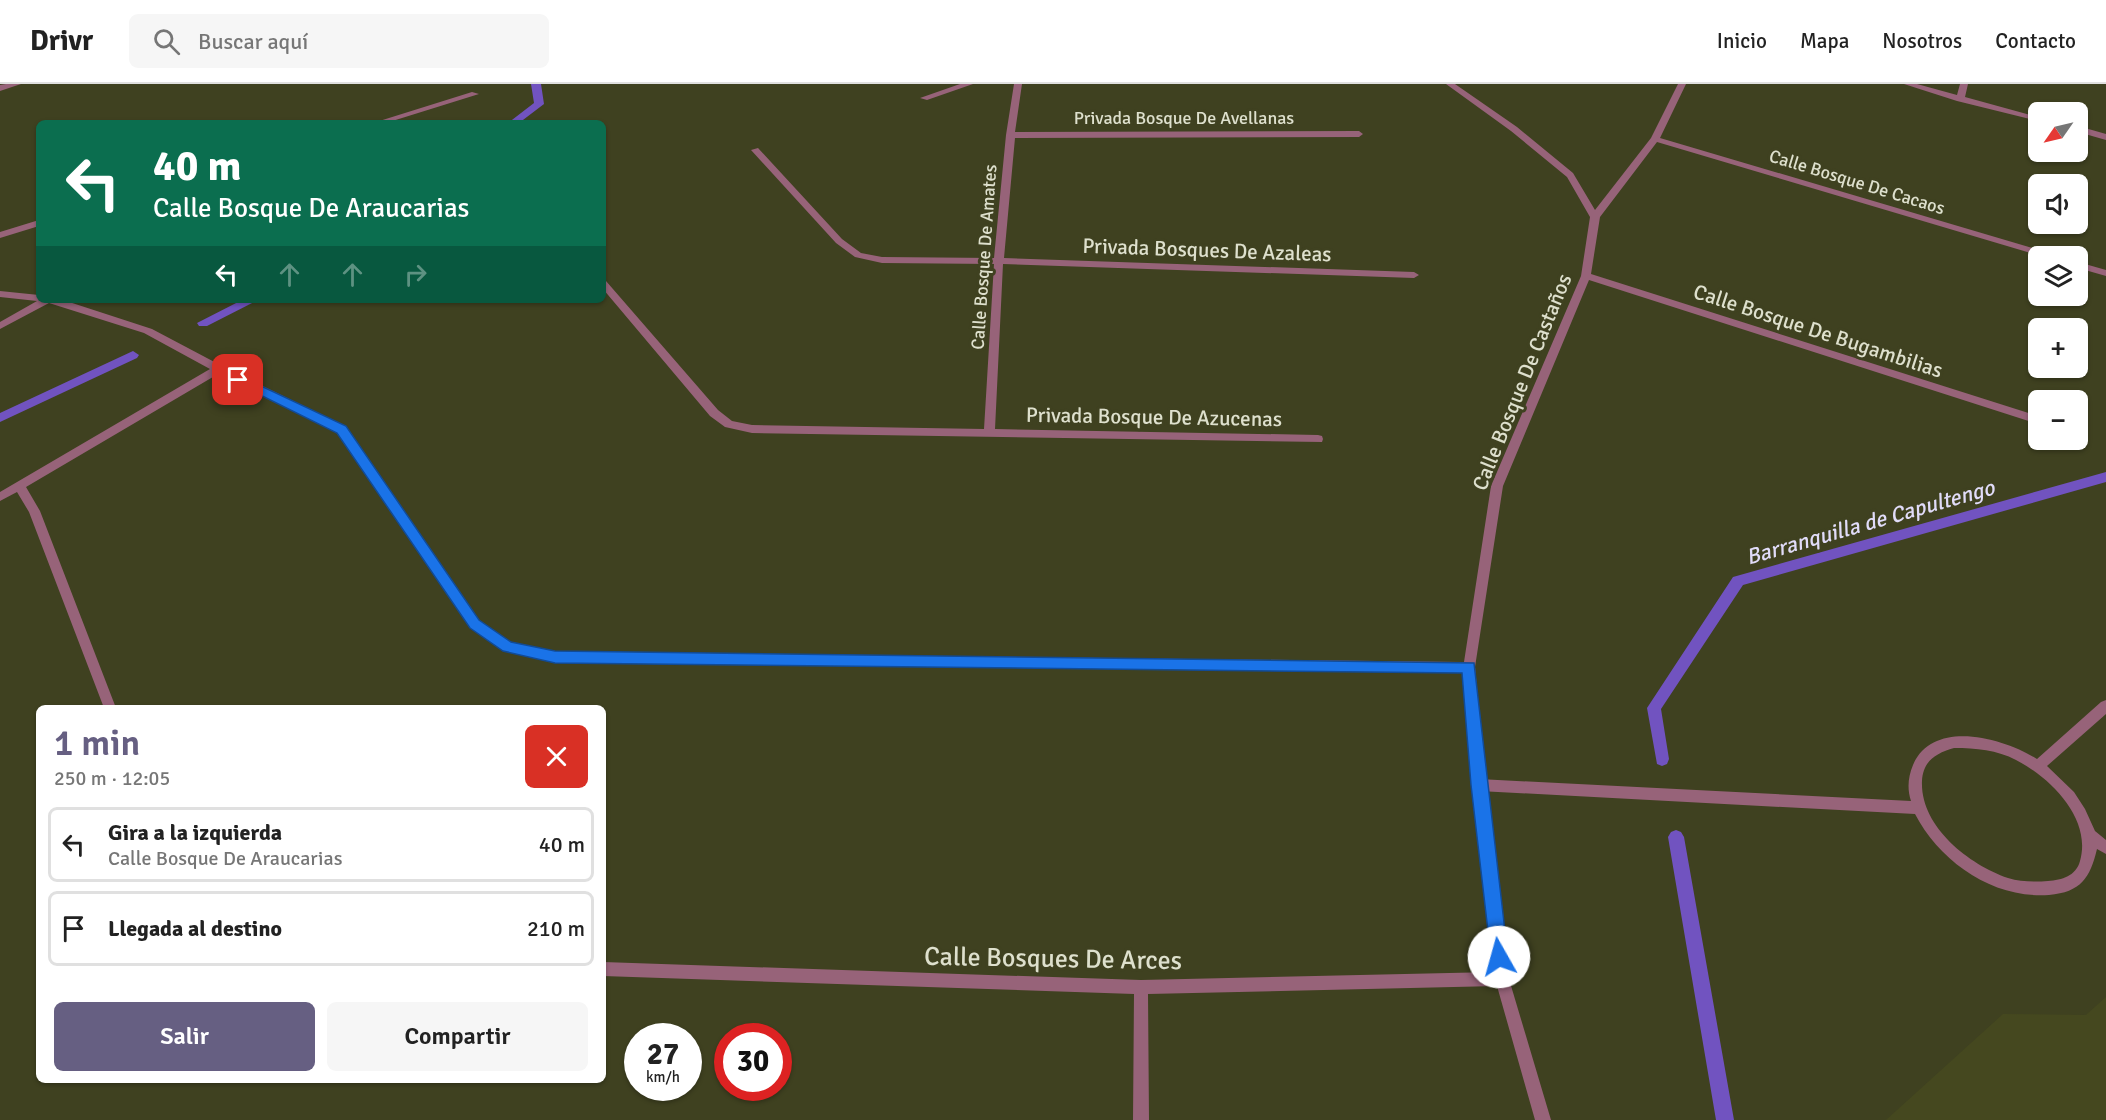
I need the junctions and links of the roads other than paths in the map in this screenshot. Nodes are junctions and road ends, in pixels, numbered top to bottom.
1 (17, 84) edge
2 (969, 84) edge
3 (1018, 84) edge
4 (1450, 84) edge
5 (1682, 84) edge
6 (1908, 84) edge
7 (1965, 84) edge
8 (0, 88) edge
9 (475, 94) dead end
10 (924, 98) dead end
11 (1960, 99) junction
12 (2028, 116) edge
13 (387, 120) edge
14 (2088, 132) edge
15 (1359, 134) dead end
16 (1010, 135) junction
17 (2106, 137) edge
18 (1655, 139) junction
19 (755, 150) dead end
20 (1594, 217) junction
21 (36, 224) edge
22 (0, 235) edge
23 (2028, 249) edge
24 (999, 261) junction
25 (2088, 268) edge
26 (2106, 273) edge
27 (1414, 275) dead end
28 (1586, 276) junction
29 (606, 287) edge
30 (0, 294) edge
31 (36, 298) edge
32 (41, 303) edge
33 (61, 303) edge
34 (0, 326) edge
35 (218, 369) junction
36 (2028, 417) edge
37 (989, 434) junction
38 (1318, 440) dead end
39 (19, 486) junction
40 (0, 497) edge
41 (1469, 667) junction
42 (109, 705) edge
43 (2106, 706) edge
44 (2038, 766) junction
45 (1479, 785) junction
46 (1920, 808) junction
47 (2091, 836) junction
48 (2106, 848) edge
49 (606, 969) edge
50 (1502, 979) junction
51 (1141, 987) junction
52 (1141, 1120) edge
53 (1543, 1120) edge

1 - 8 street
2 - 10 street
3 - 16 street, Calle Bosque De Amates
4 - 20 street
5 - 18 street
6 - 11 street
7 - 11 street
9 - 13 street
11 - 12 street
14 - 17 street
15 - 16 street, Privada Bosque De Avellanas
16 - 24 street, Calle Bosque De Amates
18 - 20 street
18 - 23 street, Calle Bosque De Cacaos
19 - 24 street, Privada Bosques De Azaleas
20 - 28 street, Calle Bosque De Castaños
21 - 22 street
24 - 27 street, Privada Bosques De Azaleas
24 - 37 street, Calle Bosque De Amates
25 - 26 street
28 - 36 street, Calle Bosque De Bugambilias
28 - 41 street, Calle Bosque De Castaños
29 - 37 street, Privada Bosque De Azucenas
30 - 31 street
32 - 34 street
33 - 35 street
35 - 39 street
35 - 41 street
37 - 38 street, Privada Bosque De Azucenas
39 - 40 street
39 - 42 street
41 - 45 street, Calle Bosque De Castaños
43 - 44 street
44 - 46 street
44 - 47 street
45 - 46 street
45 - 50 street, Calle Bosque De Castaños
46 - 47 street
47 - 48 street
49 - 51 street, Calle Bosques De Arces
50 - 51 street, Calle Bosques De Arces
50 - 53 street, Calle Bosque De Castaños
51 - 52 street

